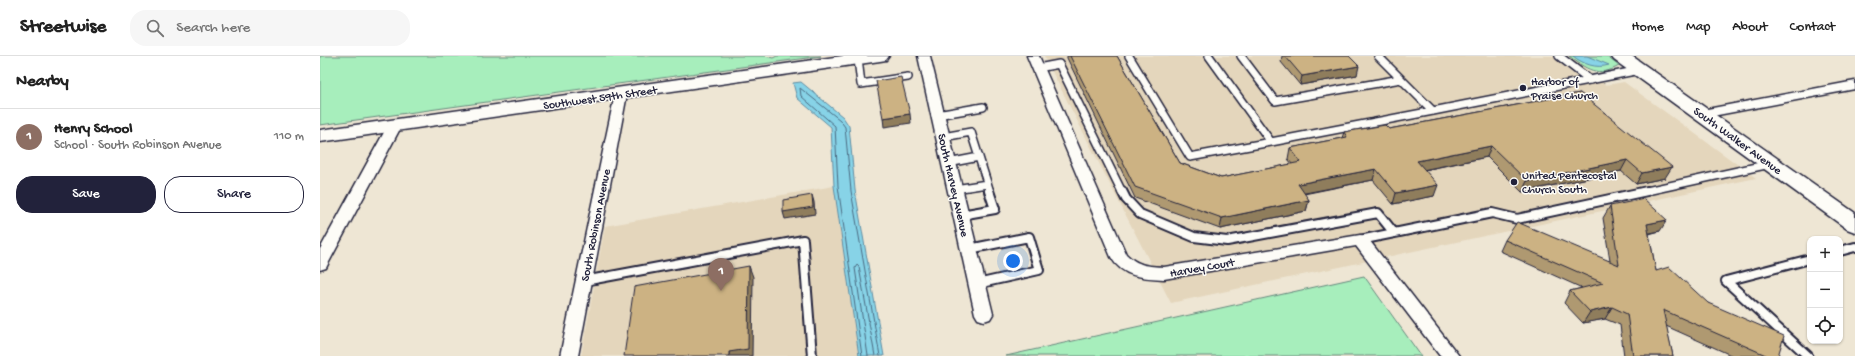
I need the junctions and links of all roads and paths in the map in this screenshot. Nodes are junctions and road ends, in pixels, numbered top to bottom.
1 (880, 56) edge
2 (924, 56) edge
3 (1129, 56) edge
4 (1210, 56) edge
5 (1241, 56) edge
6 (1378, 56) edge
7 (1559, 56) edge
8 (1620, 56) edge
9 (858, 59) junction
10 (1036, 62) edge
11 (1640, 70) junction
12 (908, 77) dead end
13 (1401, 79) junction
14 (1590, 80) junction
15 (1855, 85) edge
16 (621, 94) junction
17 (984, 107) dead end
18 (1433, 111) junction
19 (1702, 114) junction
20 (937, 115) junction
21 (395, 125) junction
22 (320, 136) edge
23 (942, 137) junction
24 (1271, 142) junction
25 (979, 157) junction
26 (948, 162) junction
27 (1771, 164) junction
28 (987, 184) junction
29 (955, 189) junction
30 (961, 215) junction
31 (1855, 224) edge
32 (1394, 233) junction
33 (1360, 240) junction
34 (1855, 247) edge
35 (969, 249) junction
36 (1843, 250) edge
37 (1807, 260) edge
38 (320, 264) edge
39 (584, 281) junction
40 (977, 284) junction
41 (984, 314) dead end
42 (569, 356) edge
43 (812, 356) edge
44 (1450, 356) edge
45 (1808, 356) edge

1 - 9 main road, Southwest 59th Street
2 - 20 street, South Harvey Avenue
3 - 24 lane
4 - 24 lane
5 - 13 lane
6 - 13 lane
7 - 14 lane
8 - 11 main road, South Walker Avenue
9 - 12 lane
9 - 16 main road, Southwest 59th Street
10 - 32 lane
10 - 33 street, Harvey Court
11 - 14 lane
11 - 19 main road, South Walker Avenue
13 - 18 lane
14 - 18 lane
15 - 19 street
16 - 21 main road, Southwest 59th Street
16 - 39 street, South Robinson Avenue
17 - 20 lane
18 - 24 lane
19 - 27 main road, South Walker Avenue
20 - 23 street, South Harvey Avenue
21 - 22 main road, Southwest 59th Street
21 - 38 street
23 - 25 lane
23 - 26 street, South Harvey Avenue
25 - 26 lane
25 - 28 lane
26 - 29 street, South Harvey Avenue
27 - 31 main road, South Walker Avenue
27 - 32 lane
28 - 29 lane
28 - 30 lane
29 - 30 street, South Harvey Avenue
30 - 35 street, South Harvey Avenue
32 - 33 lane
33 - 44 street
34 - 36 lane
35 - 40 street, South Harvey Avenue
35 - 40 lane
37 - 45 lane
39 - 42 street, South Robinson Avenue
39 - 43 lane
40 - 41 street, South Harvey Avenue

